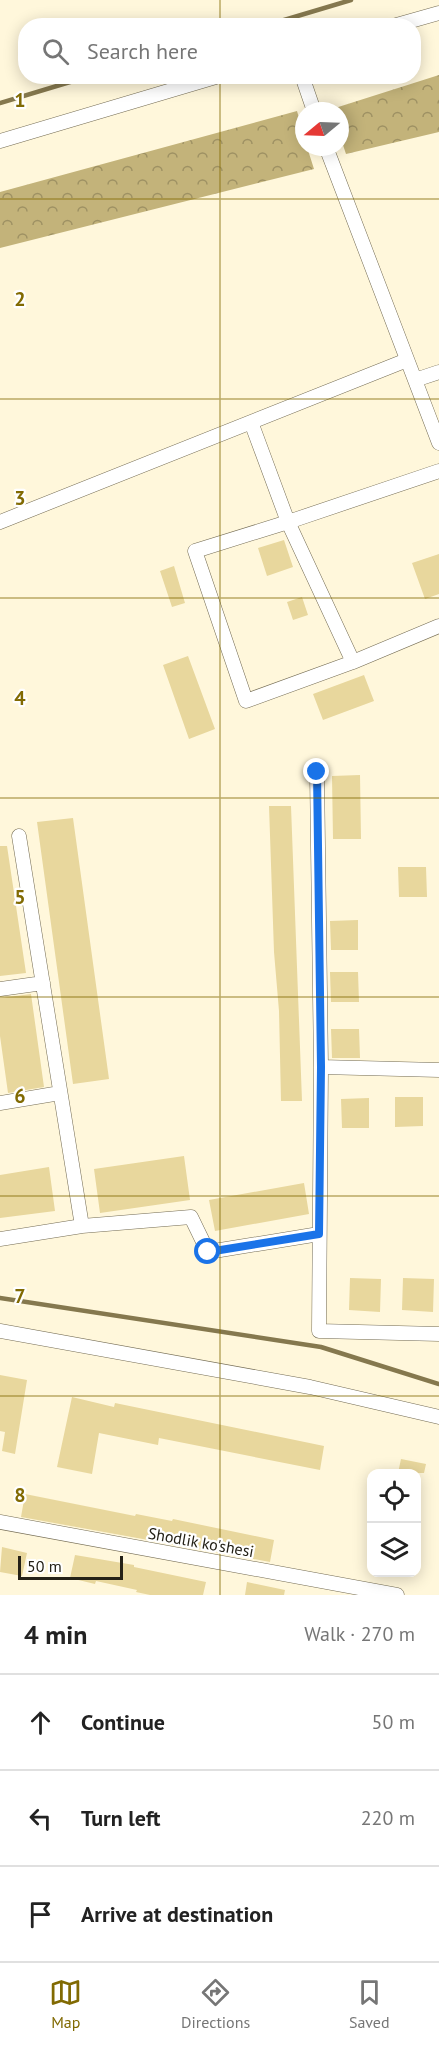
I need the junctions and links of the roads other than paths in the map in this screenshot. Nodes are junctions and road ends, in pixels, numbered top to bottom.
1 (439, 13) edge
2 (421, 18) edge
3 (192, 84) edge
4 (305, 84) edge
5 (311, 102) edge
6 (0, 141) edge
7 (329, 156) edge
8 (407, 360) junction
9 (439, 372) edge
10 (415, 380) junction
11 (251, 422) junction
12 (439, 443) edge
13 (439, 471) edge
14 (0, 522) edge
15 (288, 522) junction
16 (439, 626) edge
17 (353, 662) junction
18 (317, 772) dead end
19 (19, 836) dead end
20 (43, 983) junction
21 (0, 989) edge
22 (321, 1067) junction
23 (439, 1070) edge
24 (60, 1093) junction
25 (0, 1103) edge
26 (82, 1226) junction
27 (319, 1234) junction
28 (0, 1239) edge
29 (0, 1331) edge
30 (439, 1334) edge
31 (439, 1418) edge
32 (0, 1522) edge
33 (397, 1595) edge

1 - 2 street
3 - 6 street
4 - 5 street
7 - 8 street
8 - 10 street
8 - 11 street
9 - 10 street
10 - 12 street
11 - 14 street
11 - 15 street
13 - 15 street
15 - 17 street
15 - 17 street
16 - 17 street
18 - 22 street
19 - 20 street
20 - 21 street
20 - 24 street
22 - 23 street
22 - 27 street
24 - 25 street
24 - 26 street
26 - 27 street
26 - 28 street
27 - 30 street
29 - 31 street
32 - 33 street, Shodlik ko'shesi

